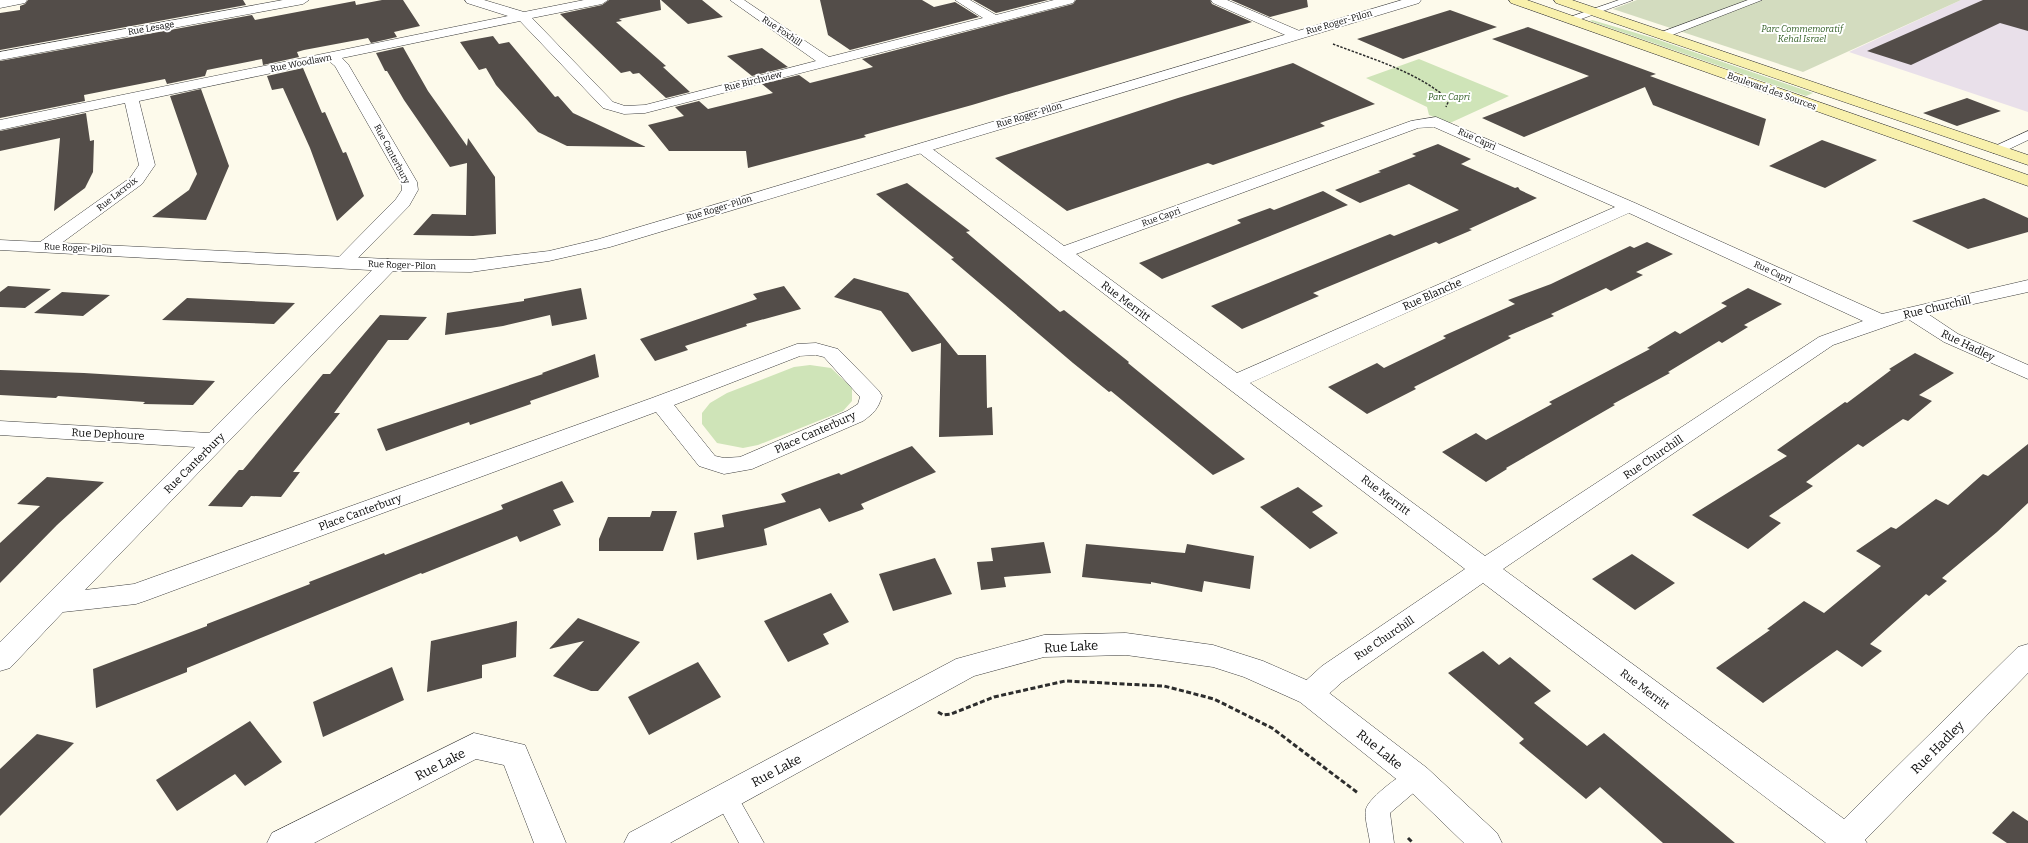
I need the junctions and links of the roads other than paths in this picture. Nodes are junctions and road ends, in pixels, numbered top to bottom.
1 (22, 0) edge
2 (303, 0) edge
3 (471, 0) edge
4 (602, 0) edge
5 (736, 0) edge
6 (961, 0) edge
7 (1069, 0) edge
8 (1217, 0) edge
9 (1415, 0) edge
10 (1515, 0) edge
11 (1560, 0) edge
12 (1628, 0) edge
13 (1757, 0) edge
14 (0, 4) edge
15 (1595, 12) junction
16 (523, 16) junction
17 (994, 19) junction
18 (1570, 20) junction
19 (1297, 35) junction
20 (1663, 35) junction
21 (0, 56) edge
22 (333, 57) junction
23 (827, 62) junction
24 (131, 98) junction
25 (0, 125) edge
26 (2028, 135) edge
27 (921, 148) junction
28 (1998, 150) junction
29 (2028, 160) edge
30 (2028, 181) edge
31 (1629, 207) junction
32 (0, 245) edge
33 (46, 246) junction
34 (1062, 253) junction
35 (344, 262) junction
36 (388, 265) junction
37 (2028, 286) edge
38 (1911, 312) junction
39 (1880, 321) junction
40 (2028, 373) edge
41 (1234, 382) junction
42 (660, 403) junction
43 (0, 428) edge
44 (216, 441) junction
45 (1484, 569) junction
46 (57, 603) junction
47 (2028, 655) edge
48 (0, 660) edge
49 (1310, 694) junction
50 (1416, 778) junction
51 (726, 797) junction
52 (1848, 841) edge
53 (283, 843) edge
54 (550, 843) edge
55 (640, 843) edge
56 (752, 843) edge
57 (1382, 843) edge
58 (1486, 843) edge

1 - 14 street
2 - 21 street, Rue Lesage
3 - 16 street, Rue Birchview
4 - 16 street, Rue Woodlawn
5 - 23 street, Rue Foxhill
6 - 17 street
7 - 17 street, Rue Birchview
8 - 19 street
9 - 19 street, Rue Roger-Pilon
10 - 18 main road, Boulevard des Sources
11 - 15 main road, Boulevard des Sources
12 - 15 lane
13 - 20 lane
15 - 18 lane
15 - 20 main road, Boulevard des Sources
16 - 22 street, Rue Woodlawn
16 - 23 street, Rue Birchview
17 - 23 street, Rue Birchview
18 - 30 main road, Boulevard des Sources
19 - 27 street, Rue Roger-Pilon
20 - 28 main road, Boulevard des Sources
22 - 24 street, Rue Woodlawn
22 - 35 street, Rue Canterbury
24 - 25 street, Rue Woodlawn
24 - 33 street, Rue Lacroix
26 - 28 lane
27 - 34 street, Rue Merritt
27 - 36 street, Rue Roger-Pilon
28 - 29 main road, Boulevard des Sources
31 - 34 street, Rue Capri
31 - 39 street, Rue Capri
31 - 41 street, Rue Blanche
32 - 33 street, Rue Roger-Pilon
33 - 35 street, Rue Roger-Pilon
34 - 41 street, Rue Merritt
35 - 36 street, Rue Roger-Pilon
36 - 44 street, Rue Canterbury
37 - 38 street, Rue Churchill
38 - 39 street, Rue Churchill
38 - 40 street, Rue Hadley
39 - 45 street, Rue Churchill
41 - 45 street, Rue Merritt
42 - 42 street, Place Canterbury
42 - 46 street, Place Canterbury
43 - 44 street, Rue Dephoure
44 - 46 street, Rue Canterbury
45 - 49 street, Rue Churchill
45 - 52 street, Rue Merritt
46 - 48 street, Rue Canterbury
47 - 52 street, Rue Hadley
49 - 50 street, Rue Lake
49 - 51 street, Rue Lake
50 - 57 lane
50 - 58 street, Rue Lake
51 - 55 street, Rue Lake
51 - 56 lane
53 - 54 street, Rue Lake

